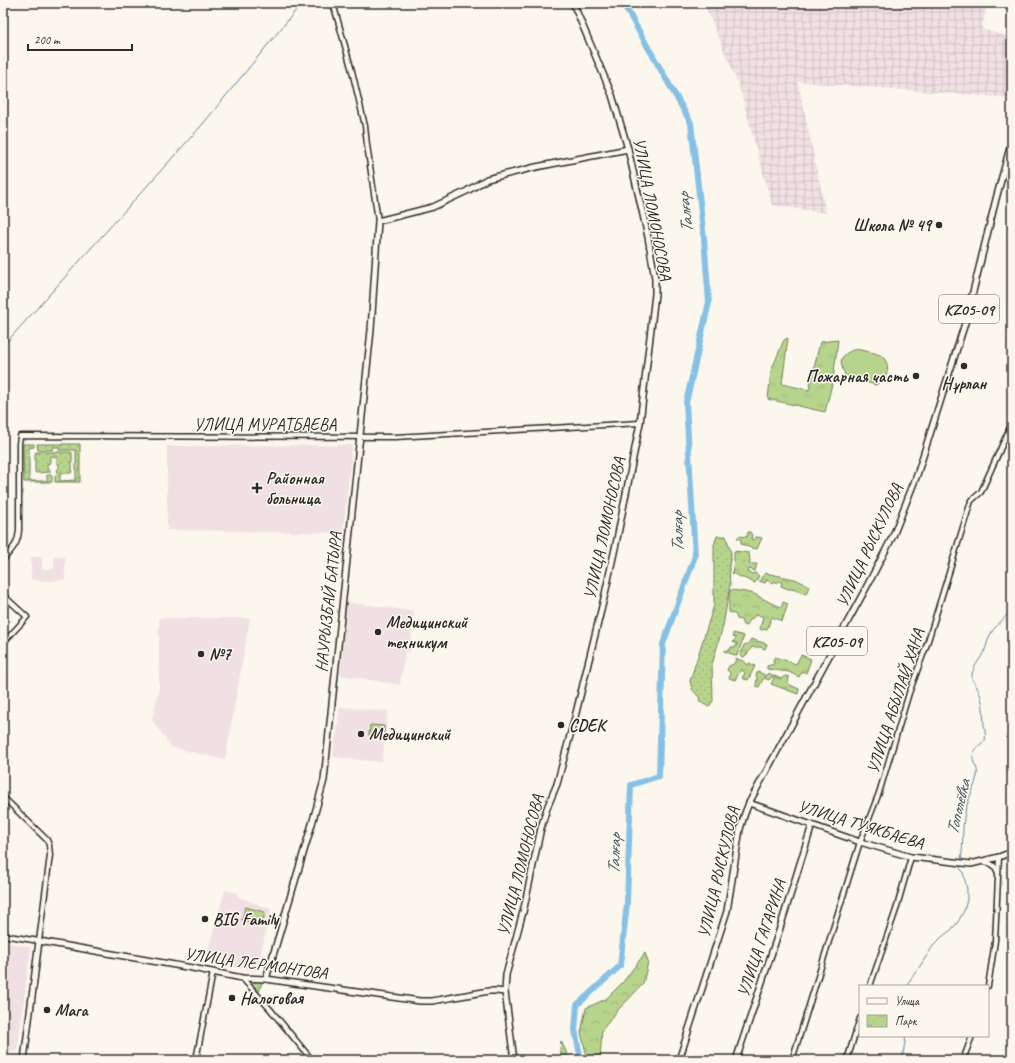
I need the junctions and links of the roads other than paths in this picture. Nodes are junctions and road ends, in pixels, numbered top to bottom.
1 (333, 3) edge
2 (573, 3) edge
3 (1012, 140) edge
4 (628, 149) junction
5 (378, 221) junction
6 (640, 423) junction
7 (1012, 423) edge
8 (360, 438) junction
9 (3, 560) edge
10 (3, 595) edge
11 (3, 643) edge
12 (3, 797) edge
13 (749, 804) junction
14 (812, 825) junction
15 (860, 842) junction
16 (1012, 852) edge
17 (911, 857) junction
18 (999, 858) junction
19 (983, 862) junction
20 (998, 874) junction
21 (3, 935) edge
22 (39, 942) junction
23 (213, 972) junction
24 (242, 978) junction
25 (266, 979) junction
26 (870, 985) edge
27 (988, 985) edge
28 (505, 992) junction
29 (859, 1021) edge
30 (972, 1037) edge
31 (24, 1060) edge
32 (196, 1060) edge
33 (312, 1060) edge
34 (514, 1060) edge
35 (679, 1060) edge
36 (736, 1060) edge
37 (792, 1060) edge
38 (847, 1060) edge
39 (963, 1060) edge

1 - 5 street
2 - 4 main road, УЛИЦА ЛОМОНОСОВА
3 - 13 main road, УЛИЦА РЫСКУЛОВА / KZ05-09
4 - 5 main road
4 - 6 main road, УЛИЦА ЛОМОНОСОВА
5 - 8 main road, НАУРЫЗБАЙ БАТЫРА
6 - 8 street, УЛИЦА МУРАТБАЕВА
6 - 28 main road, УЛИЦА ЛОМОНОСОВА
7 - 15 street, УЛИЦА АБЫЛАЙ ХАНА
8 - 9 street, УЛИЦА МУРАТБАЕВА
8 - 25 main road, НАУРЫЗБАЙ БАТЫРА
10 - 11 street
12 - 22 street
13 - 14 main road, УЛИЦА ТУЯКБАЕВА
13 - 35 main road, УЛИЦА РЫСКУЛОВА
14 - 15 main road, УЛИЦА ТУЯКБАЕВА
14 - 36 main road, УЛИЦА ГАГАРИНА
15 - 17 main road, УЛИЦА ТУЯКБАЕВА
15 - 37 street, УЛИЦА АБЫЛАЙ ХАНА
16 - 18 main road, УЛИЦА ТУЯКБАЕВА
17 - 19 main road, УЛИЦА ТУЯКБАЕВА
17 - 26 street
18 - 19 main road, УЛИЦА ТУЯКБАЕВА
18 - 20 street
19 - 20 street
20 - 27 street
21 - 22 street, УЛИЦА ЛЕРМОНТОВА
22 - 23 main road, УЛИЦА ЛЕРМОНТОВА
22 - 31 main road
23 - 24 main road, УЛИЦА ЛЕРМОНТОВА
23 - 32 street
24 - 25 main road, УЛИЦА ЛЕРМОНТОВА
24 - 33 street
25 - 28 main road, УЛИЦА ЛЕРМОНТОВА
28 - 34 main road, УЛИЦА ЛОМОНОСОВА
29 - 38 street
30 - 39 street

